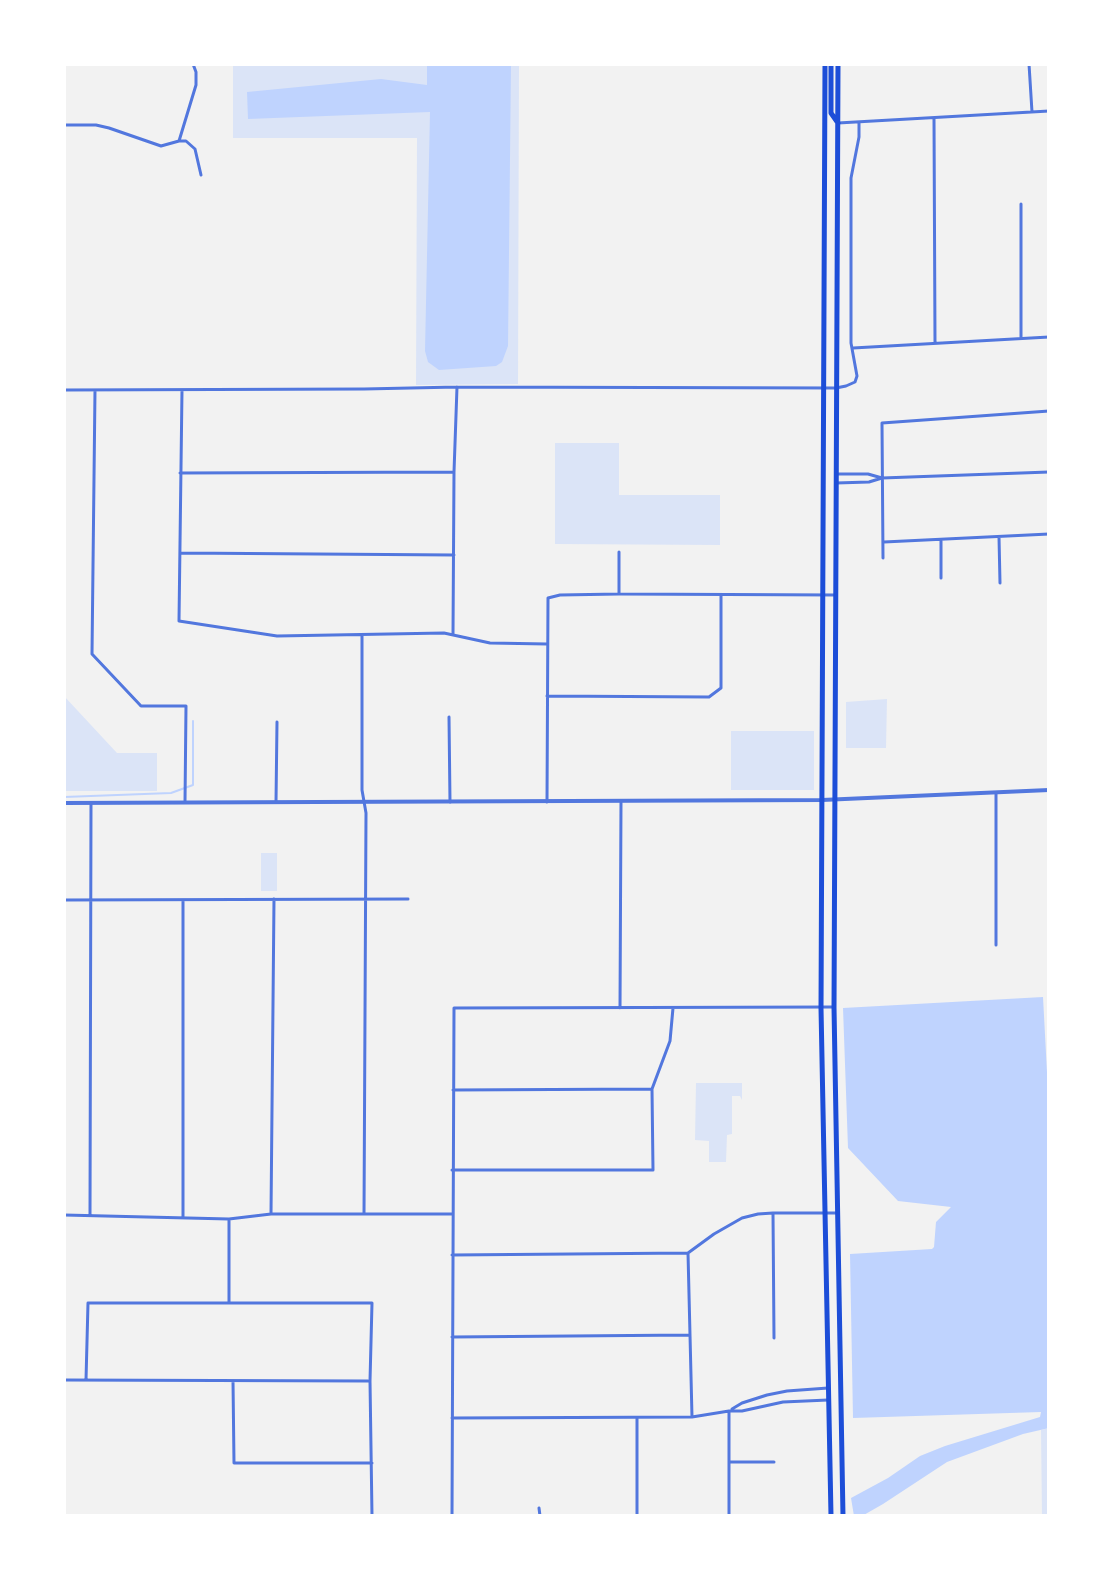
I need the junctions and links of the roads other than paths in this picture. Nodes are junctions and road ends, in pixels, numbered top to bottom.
1 (193, 64) edge
2 (825, 64) edge
3 (831, 64) edge
4 (838, 64) edge
5 (1029, 64) edge
6 (1049, 111) edge
7 (1032, 112) junction
8 (934, 118) junction
9 (859, 122) junction
10 (838, 123) junction
11 (64, 125) edge
12 (179, 141) junction
13 (201, 175) dead end
14 (1021, 204) dead end
15 (1049, 337) edge
16 (1021, 338) junction
17 (935, 343) junction
18 (852, 348) junction
19 (457, 387) junction
20 (824, 388) junction
21 (836, 388) junction
22 (64, 390) edge
23 (95, 390) junction
24 (182, 390) junction
25 (1049, 411) edge
26 (454, 472) junction
27 (1049, 472) edge
28 (180, 473) junction
29 (836, 474) junction
30 (882, 478) junction
31 (836, 483) junction
32 (1049, 534) edge
33 (999, 537) junction
34 (941, 540) junction
35 (884, 542) junction
36 (619, 552) dead end
37 (180, 553) junction
38 (454, 555) junction
39 (883, 558) dead end
40 (941, 578) dead end
41 (1000, 583) dead end
42 (619, 594) junction
43 (721, 594) junction
44 (823, 595) junction
45 (836, 595) junction
46 (453, 634) junction
47 (362, 635) junction
48 (547, 644) junction
49 (547, 696) junction
50 (449, 717) dead end
51 (277, 722) dead end
52 (1049, 790) edge
53 (996, 793) junction
54 (822, 800) junction
55 (834, 800) junction
56 (621, 801) junction
57 (185, 802) junction
58 (276, 802) junction
59 (364, 802) junction
60 (450, 802) junction
61 (547, 802) junction
62 (64, 803) edge
63 (91, 803) junction
64 (274, 899) junction
65 (408, 899) dead end
66 (64, 900) edge
67 (90, 900) junction
68 (183, 900) junction
69 (366, 900) junction
70 (996, 945) dead end
71 (834, 1007) junction
72 (620, 1008) junction
73 (673, 1008) junction
74 (821, 1008) junction
75 (652, 1089) junction
76 (453, 1090) junction
77 (452, 1170) junction
78 (773, 1213) junction
79 (825, 1213) junction
80 (838, 1213) junction
81 (271, 1214) junction
82 (364, 1214) junction
83 (452, 1214) junction
84 (64, 1215) edge
85 (90, 1215) junction
86 (183, 1216) junction
87 (229, 1219) junction
88 (688, 1253) junction
89 (452, 1255) junction
90 (229, 1302) junction
91 (690, 1335) junction
92 (452, 1337) junction
93 (774, 1338) dead end
94 (64, 1380) edge
95 (86, 1380) junction
96 (233, 1381) junction
97 (370, 1381) junction
98 (828, 1388) junction
99 (828, 1400) junction
100 (729, 1411) junction
101 (692, 1417) junction
102 (452, 1418) junction
103 (637, 1418) junction
104 (729, 1462) junction
105 (774, 1462) dead end
106 (372, 1463) junction
107 (539, 1508) dead end
108 (372, 1516) edge
109 (452, 1516) edge
110 (540, 1516) edge
111 (637, 1516) edge
112 (729, 1516) edge
113 (831, 1516) edge
114 (843, 1516) edge

1 - 12 street
2 - 20 main road
3 - 10 main road
4 - 10 main road
5 - 7 street
6 - 7 street
7 - 8 street
8 - 9 street
8 - 17 street
9 - 10 street
9 - 18 street
10 - 21 main road
11 - 12 street
12 - 13 street
14 - 16 street
15 - 16 street
16 - 17 street
17 - 18 street
18 - 21 street
19 - 20 street
19 - 24 street
19 - 26 street
20 - 21 street
20 - 44 main road
21 - 29 main road
22 - 23 street
23 - 24 street
23 - 57 street
24 - 28 street
25 - 30 street
26 - 28 street
26 - 38 street
27 - 30 street
28 - 37 street
29 - 30 street
29 - 31 main road
30 - 31 street
30 - 35 street
31 - 45 main road
32 - 33 street
33 - 34 street
33 - 41 street
34 - 35 street
34 - 40 street
35 - 39 street
36 - 42 street
37 - 38 street
37 - 47 street
38 - 46 street
42 - 43 street
42 - 48 street
43 - 44 street
43 - 49 street
44 - 45 street
44 - 54 main road
45 - 55 main road
46 - 47 street
46 - 48 street
47 - 59 street
48 - 49 street
49 - 61 street
50 - 60 street
51 - 58 street
52 - 53 street
53 - 55 street
53 - 70 street
54 - 55 street
54 - 56 street
54 - 74 main road
55 - 71 main road
56 - 61 street
56 - 72 street
57 - 58 street
57 - 63 street
58 - 59 street
59 - 60 street
59 - 69 street
60 - 61 street
62 - 63 street
63 - 67 street
64 - 68 street
64 - 69 street
64 - 81 street
65 - 69 street
66 - 67 street
67 - 68 street
67 - 85 street
68 - 86 street
69 - 82 street
71 - 74 street
71 - 80 main road
72 - 73 street
72 - 76 street
73 - 74 street
73 - 75 street
74 - 79 main road
75 - 76 street
75 - 77 street
76 - 77 street
77 - 83 street
78 - 79 street
78 - 88 street
78 - 93 street
79 - 80 street
79 - 98 main road
80 - 114 main road
81 - 82 street
81 - 87 street
82 - 83 street
83 - 89 street
84 - 85 street
85 - 86 street
86 - 87 street
87 - 90 street
88 - 89 street
88 - 91 street
89 - 92 street
90 - 95 street
90 - 97 street
91 - 92 street
91 - 101 street
92 - 102 street
94 - 95 street
95 - 96 street
96 - 97 street
96 - 106 street
97 - 106 street
98 - 99 main road
98 - 100 street
99 - 100 street
99 - 113 main road
100 - 101 street
100 - 104 street
101 - 103 street
102 - 103 street
102 - 109 street
103 - 111 street
104 - 105 street
104 - 112 street
106 - 108 street
107 - 110 street

